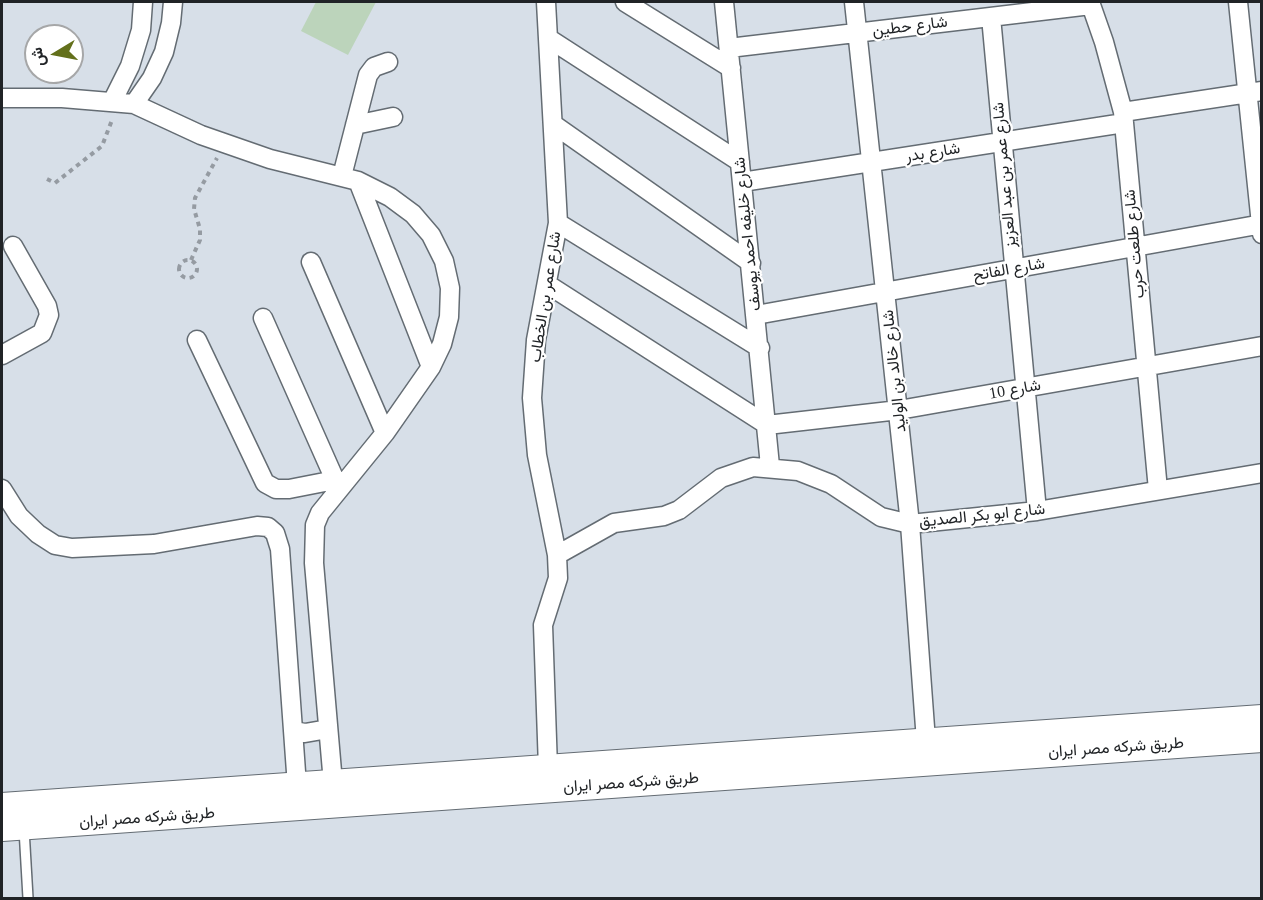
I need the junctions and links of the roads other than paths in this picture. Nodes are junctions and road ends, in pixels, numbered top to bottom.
1 (143, 2) edge
2 (172, 2) edge
3 (546, 2) edge
4 (626, 2) edge
5 (724, 2) edge
6 (854, 2) edge
7 (1238, 2) edge
8 (1090, 3) edge
9 (991, 17) junction
10 (858, 33) junction
11 (548, 38) junction
12 (729, 48) junction
13 (388, 62) dead end
14 (730, 68) junction
15 (1254, 92) edge
16 (2, 98) edge
17 (122, 103) junction
18 (393, 117) dead end
19 (1124, 118) junction
20 (553, 124) junction
21 (355, 125) junction
22 (1002, 142) junction
23 (740, 162) junction
24 (872, 162) junction
25 (350, 179) junction
26 (742, 182) junction
27 (558, 223) junction
28 (1261, 228) edge
29 (13, 246) dead end
30 (1136, 247) junction
31 (311, 262) dead end
32 (751, 263) junction
33 (1014, 269) junction
34 (547, 284) junction
35 (887, 292) junction
36 (756, 315) junction
37 (263, 318) dead end
38 (197, 340) dead end
39 (1262, 346) edge
40 (760, 348) junction
41 (2, 355) edge
42 (1146, 366) junction
43 (431, 367) junction
44 (1026, 388) junction
45 (899, 410) junction
46 (767, 425) junction
47 (386, 433) junction
48 (770, 466) junction
49 (1262, 472) edge
50 (338, 486) junction
51 (2, 489) edge
52 (1158, 490) junction
53 (1037, 512) junction
54 (910, 524) junction
55 (557, 555) junction
56 (314, 563) junction
57 (281, 564) junction
58 (1262, 718) edge
59 (328, 729) junction
60 (293, 731) junction
61 (1148, 736) junction
62 (1262, 739) edge
63 (926, 741) junction
64 (548, 768) junction
65 (333, 783) junction
66 (297, 786) junction
67 (12, 816) edge
68 (28, 898) edge

1 - 17 street
2 - 17 street
3 - 11 street, شارع عمر بن الخطاب
4 - 14 street
5 - 12 street, شارع خليفه احمد يوسف
6 - 10 street, شارع خالد بن الوليد
7 - 15 street
8 - 9 street, شارع حطين
8 - 19 street, شارع طلعت حرب
9 - 10 street, شارع حطين
9 - 22 street, شارع عمر بن عبد العزيز
10 - 12 street, شارع حطين
10 - 24 street, شارع خالد بن الوليد
11 - 20 street, شارع عمر بن الخطاب
11 - 23 street
12 - 14 street, شارع خليفه احمد يوسف
13 - 21 street
14 - 23 street, شارع خليفه احمد يوسف
15 - 19 street, شارع بدر
15 - 28 street
16 - 17 street
17 - 25 street
18 - 21 street
19 - 22 street, شارع بدر
19 - 30 street, شارع طلعت حرب
20 - 27 street, شارع عمر بن الخطاب
20 - 32 street
21 - 25 street
22 - 24 street, شارع بدر
22 - 33 street, شارع عمر بن عبد العزيز
23 - 26 street, شارع خليفه احمد يوسف
24 - 26 street, شارع بدر
24 - 35 street, شارع خالد بن الوليد
25 - 43 street
25 - 43 street
26 - 32 street, شارع خليفه احمد يوسف
27 - 34 street, شارع عمر بن الخطاب
27 - 40 street
28 - 30 street, شارع الفاتح
29 - 41 street
30 - 33 street, شارع الفاتح
30 - 42 street, شارع طلعت حرب
31 - 47 street
32 - 36 street, شارع خليفه احمد يوسف
33 - 35 street, شارع الفاتح
33 - 44 street, شارع عمر بن عبد العزيز
34 - 46 street
34 - 55 street, شارع عمر بن الخطاب
35 - 36 street, شارع الفاتح
35 - 45 street, شارع خالد بن الوليد
36 - 40 street, شارع خليفه احمد يوسف
37 - 50 street
38 - 50 street
39 - 42 street, شارع 10
40 - 46 street, شارع خليفه احمد يوسف
42 - 44 street, شارع 10
42 - 52 street, شارع طلعت حرب
43 - 47 street
44 - 45 street, شارع 10
44 - 53 street, شارع عمر بن عبد العزيز
45 - 46 street, شارع 10
45 - 54 street, شارع خالد بن الوليد
46 - 48 street, شارع خليفه احمد يوسف
47 - 50 street
48 - 54 street, شارع ابو بكر الصديق
48 - 55 street, شارع ابو بكر الصديق
49 - 52 street, شارع ابو بكر الصديق
50 - 56 street
51 - 57 street
52 - 53 street, شارع ابو بكر الصديق
53 - 54 street, شارع ابو بكر الصديق
54 - 63 street, شارع خالد بن الوليد
55 - 64 street, شارع عمر بن الخطاب
56 - 57 street
56 - 59 street
57 - 60 street
58 - 61 main road, طريق شركه مصر ايران
59 - 60 street
59 - 65 street
60 - 66 street
61 - 62 main road, طريق شركه مصر ايران
61 - 63 main road, طريق شركه مصر ايران
61 - 67 main road, طريق شركه مصر ايران
63 - 64 main road, طريق شركه مصر ايران
64 - 65 main road, طريق شركه مصر ايران
65 - 66 main road, طريق شركه مصر ايران
66 - 67 main road, طريق شركه مصر ايران
67 - 68 lane

